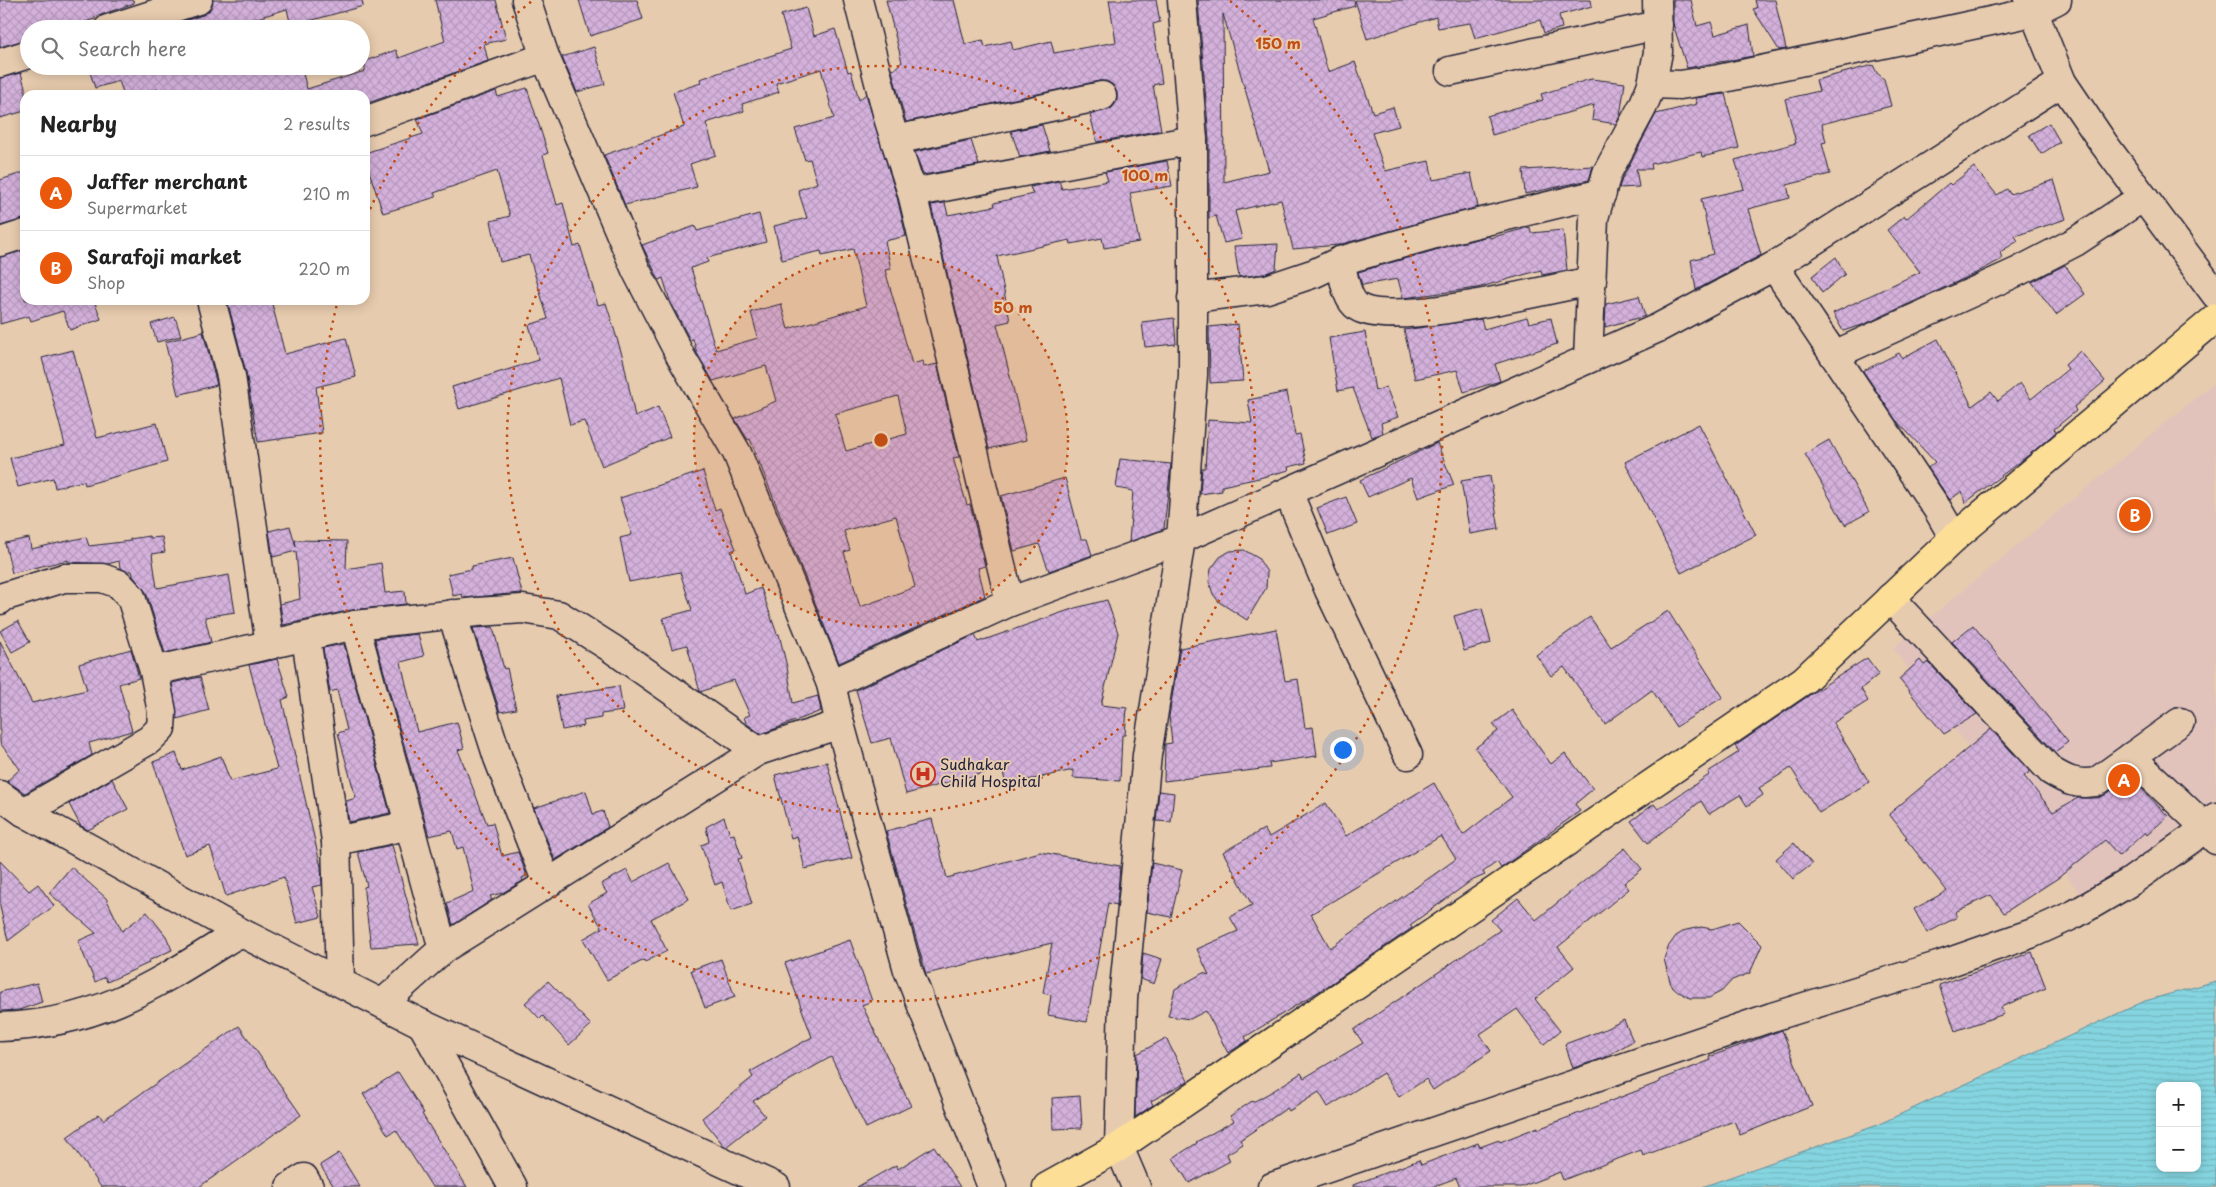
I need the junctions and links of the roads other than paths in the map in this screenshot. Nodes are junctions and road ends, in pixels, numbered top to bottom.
1 (198, 0) edge
2 (526, 0) edge
3 (858, 0) edge
4 (1182, 0) edge
5 (2057, 0) edge
6 (2031, 6) edge
7 (1657, 12) edge
8 (136, 20) edge
9 (20, 57) edge
10 (545, 57) junction
11 (0, 63) edge
12 (1450, 71) dead end
13 (2062, 82) junction
14 (1652, 84) junction
15 (1102, 96) dead end
16 (370, 119) edge
17 (895, 140) junction
18 (1193, 140) junction
19 (912, 193) junction
20 (1602, 193) junction
21 (2143, 197) junction
22 (20, 236) edge
23 (0, 242) edge
24 (1340, 261) junction
25 (1774, 266) junction
26 (1592, 281) junction
27 (2216, 295) edge
28 (1192, 298) junction
29 (212, 305) edge
30 (2216, 318) edge
31 (1834, 355) junction
32 (1588, 359) junction
33 (1288, 492) junction
34 (1954, 538) junction
35 (1181, 539) junction
36 (1890, 598) junction
37 (0, 600) edge
38 (1010, 602) junction
39 (452, 614) junction
40 (355, 625) junction
41 (306, 638) junction
42 (270, 645) junction
43 (154, 670) junction
44 (831, 684) junction
45 (2180, 722) dead end
46 (840, 724) junction
47 (758, 751) junction
48 (1408, 755) dead end
49 (2131, 757) junction
50 (0, 795) edge
51 (24, 812) junction
52 (410, 825) junction
53 (2212, 828) edge
54 (336, 841) junction
55 (548, 883) junction
56 (240, 932) junction
57 (443, 949) junction
58 (340, 982) junction
59 (383, 1003) junction
60 (422, 1024) junction
61 (0, 1027) edge
62 (1119, 1147) junction
63 (290, 1187) edge
64 (309, 1187) edge
65 (513, 1187) edge
66 (776, 1187) edge
67 (992, 1187) edge
68 (1047, 1187) edge
69 (1136, 1187) edge
70 (1272, 1187) edge

1 - 8 street
2 - 10 street
3 - 17 street
4 - 18 street
5 - 6 street
6 - 13 street
6 - 14 street
7 - 12 street
7 - 14 street
9 - 11 street
10 - 16 street
10 - 44 street
13 - 21 street
13 - 25 street
14 - 20 street
15 - 17 street
17 - 19 street
18 - 19 street
18 - 28 street
19 - 38 street
20 - 24 street
20 - 26 street
21 - 27 street
21 - 31 street
22 - 23 street
24 - 26 street
24 - 28 street
25 - 31 street
25 - 32 street
26 - 32 street
28 - 35 street
29 - 42 street
30 - 34 main road
31 - 34 street
32 - 33 street
33 - 35 street
33 - 48 street
34 - 36 main road
35 - 38 street
35 - 62 street
36 - 49 street
36 - 62 main road
37 - 43 street
38 - 44 street
39 - 40 street
39 - 47 street
39 - 55 street
40 - 41 street
40 - 52 street
41 - 42 street
41 - 54 street
42 - 43 street
43 - 51 street
44 - 46 street
45 - 49 street
46 - 47 street
46 - 67 street
47 - 55 street
49 - 53 street
50 - 51 street
51 - 56 street
52 - 54 street
52 - 57 street
53 - 70 street
54 - 58 street
55 - 57 street
56 - 58 street
56 - 61 street
57 - 59 street
58 - 59 street
59 - 60 street
60 - 65 street
60 - 66 street
62 - 68 main road
62 - 69 street
63 - 64 street

